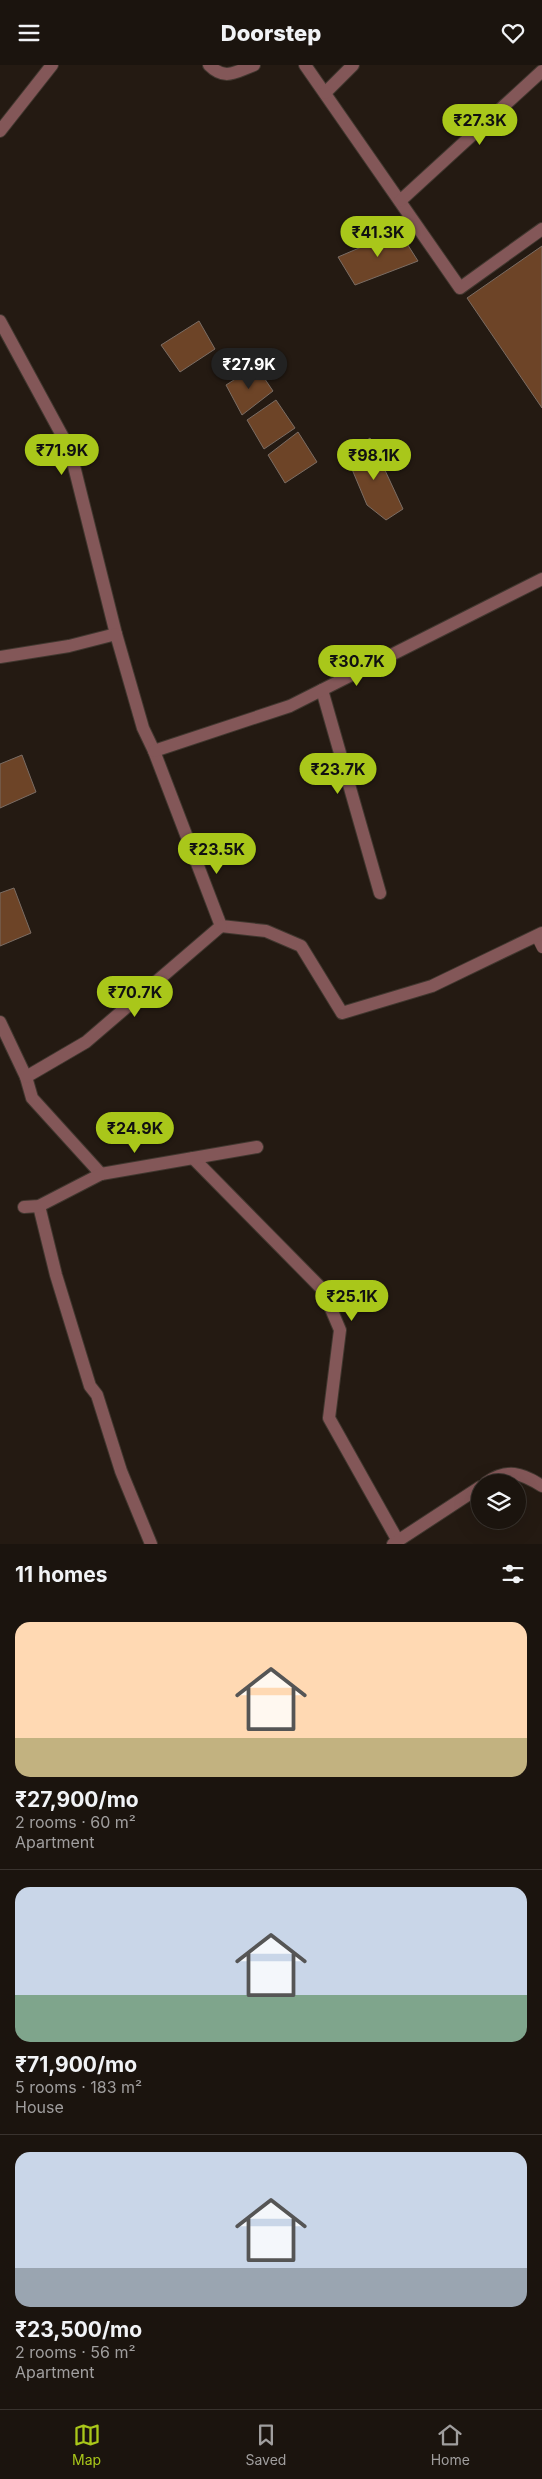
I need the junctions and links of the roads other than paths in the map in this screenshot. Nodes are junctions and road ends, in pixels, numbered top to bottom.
1 (52, 65) edge
2 (209, 65) edge
3 (254, 65) edge
4 (305, 65) edge
5 (353, 65) edge
6 (542, 71) edge
7 (326, 93) junction
8 (0, 131) edge
9 (400, 201) junction
10 (542, 229) edge
11 (0, 321) edge
12 (542, 579) edge
13 (116, 634) junction
14 (0, 657) edge
15 (322, 690) junction
16 (154, 751) junction
17 (380, 893) dead end
18 (221, 926) junction
19 (539, 935) edge
20 (542, 948) edge
21 (0, 1022) edge
22 (26, 1077) junction
23 (256, 1147) dead end
24 (193, 1158) junction
25 (101, 1174) junction
26 (39, 1206) junction
27 (24, 1207) dead end
28 (526, 1476) edge
29 (542, 1486) edge
30 (471, 1493) edge
31 (396, 1543) edge
32 (151, 1544) edge

1 - 8 street
2 - 3 street
4 - 7 street
5 - 7 street
6 - 9 street
7 - 9 street
9 - 10 street
11 - 13 street
12 - 15 street
13 - 14 street
13 - 16 street
15 - 16 street
15 - 17 street
16 - 18 street
18 - 19 street
18 - 22 street
19 - 20 lane
21 - 22 street
22 - 25 street
23 - 24 street
24 - 25 street
24 - 31 street
25 - 26 street
26 - 27 street
26 - 32 street
28 - 29 street
30 - 31 street

